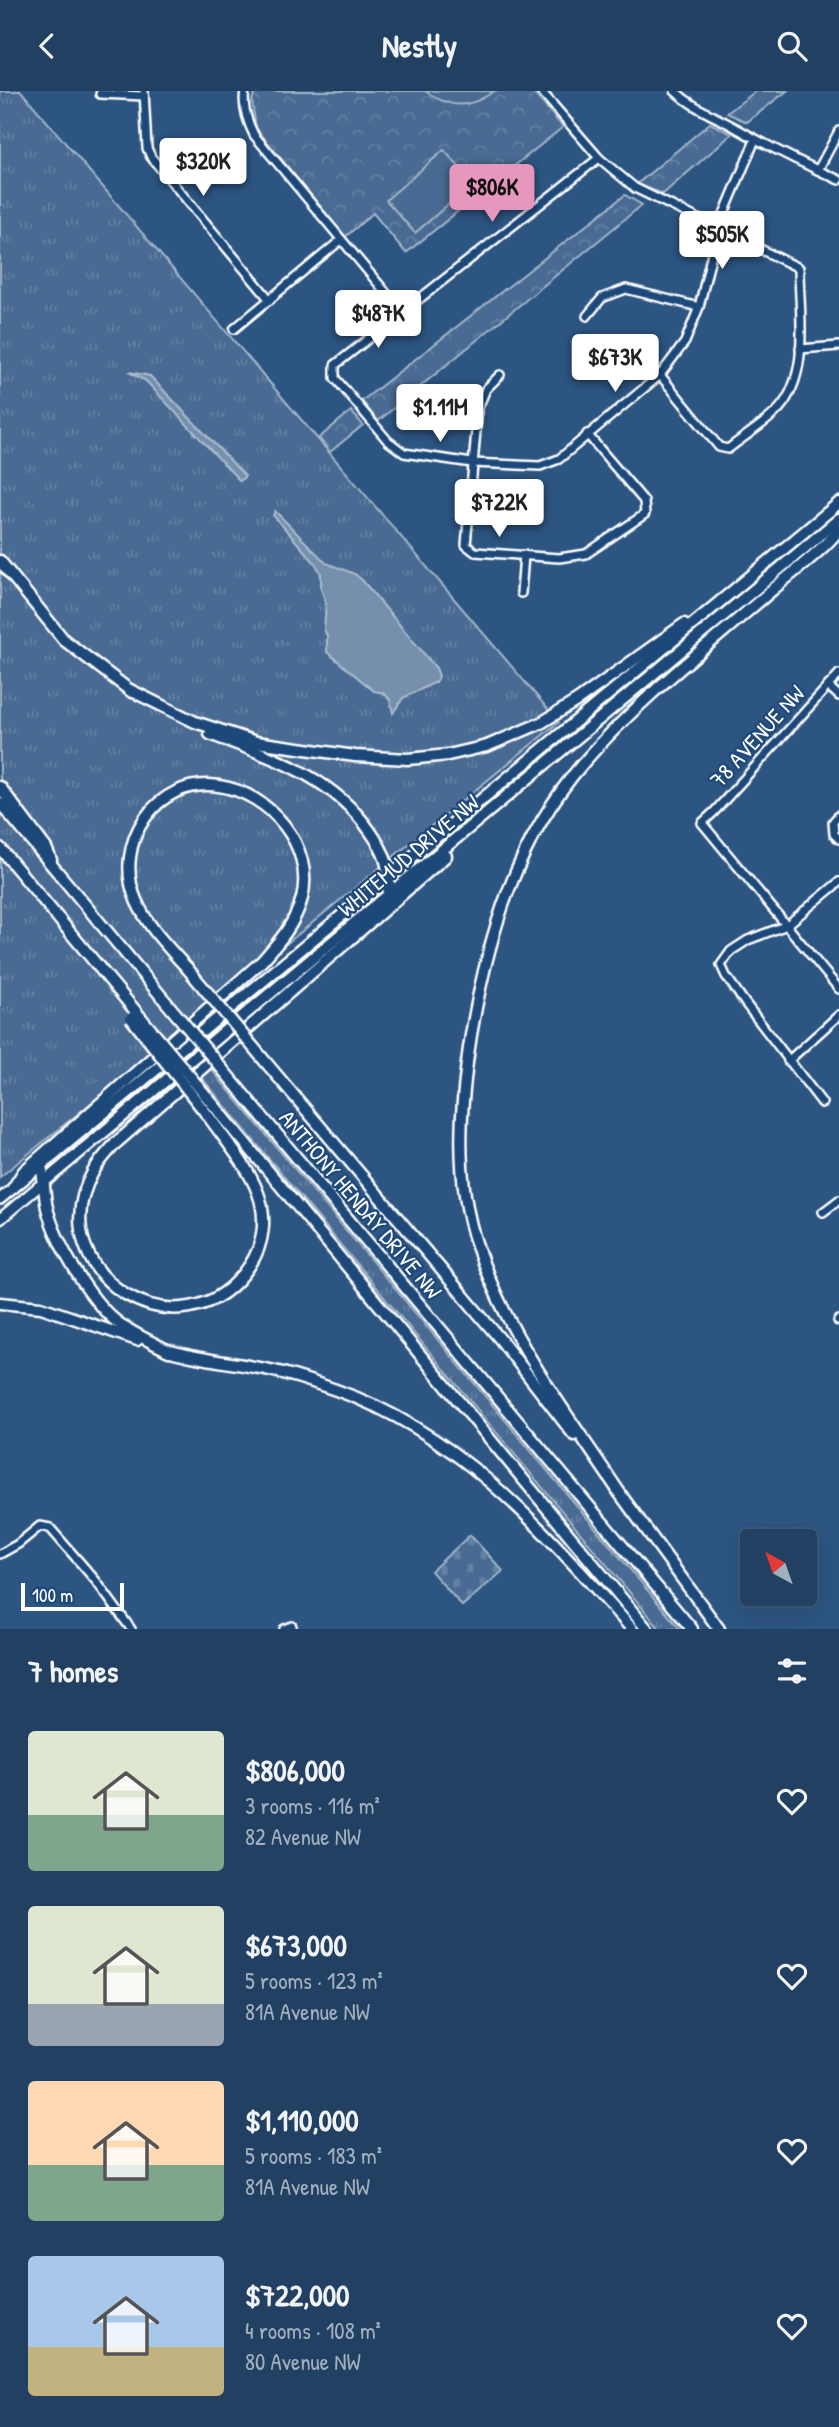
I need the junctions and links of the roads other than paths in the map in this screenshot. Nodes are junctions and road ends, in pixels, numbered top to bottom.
1 (246, 91) edge
2 (541, 91) edge
3 (678, 92) edge
4 (144, 93) edge
5 (100, 94) dead end
6 (839, 131) edge
7 (755, 140) junction
8 (599, 158) junction
9 (818, 170) junction
10 (839, 180) edge
11 (718, 228) junction
12 (341, 240) junction
13 (270, 300) junction
14 (699, 307) junction
15 (403, 313) junction
16 (587, 316) dead end
17 (234, 329) dead end
18 (839, 346) edge
19 (800, 349) junction
20 (500, 375) dead end
21 (660, 375) junction
22 (587, 435) junction
23 (472, 463) junction
24 (839, 503) edge
25 (839, 519) edge
26 (839, 530) edge
27 (524, 555) junction
28 (0, 561) edge
29 (768, 562) junction
30 (521, 593) dead end
31 (839, 674) edge
32 (828, 686) junction
33 (128, 689) junction
34 (839, 696) edge
35 (0, 787) edge
36 (0, 803) edge
37 (493, 808) junction
38 (839, 815) edge
39 (839, 839) edge
40 (0, 848) edge
41 (53, 867) junction
42 (390, 876) junction
43 (839, 882) edge
44 (388, 896) junction
45 (787, 925) junction
46 (839, 989) edge
47 (839, 1015) edge
48 (134, 1016) junction
49 (788, 1061) junction
50 (822, 1103) dead end
51 (41, 1165) junction
52 (44, 1182) junction
53 (13, 1188) junction
54 (0, 1199) edge
55 (839, 1200) edge
56 (824, 1212) dead end
57 (0, 1219) edge
58 (0, 1303) edge
59 (169, 1351) junction
60 (621, 1495) junction
61 (0, 1554) edge
62 (131, 1629) edge
63 (632, 1629) edge
64 (647, 1629) edge
65 (692, 1629) edge
66 (719, 1629) edge

1 - 12 street
2 - 8 street
3 - 7 street
4 - 5 street
4 - 13 street
6 - 9 street
7 - 9 street
7 - 11 street
8 - 11 street
8 - 15 street
9 - 10 street
11 - 14 street
11 - 19 street
12 - 13 street
12 - 15 street
13 - 17 street
14 - 16 street
14 - 21 street
15 - 23 street
18 - 19 street
19 - 21 street
20 - 23 street
21 - 22 street
22 - 23 street
22 - 27 street
23 - 27 street
24 - 29 highway, WHITEMUD DRIVE NW
25 - 37 highway, WHITEMUD DRIVE NW
26 - 60 highway
27 - 30 street
28 - 33 highway
29 - 33 highway
29 - 42 highway, WHITEMUD DRIVE NW
31 - 32 street, 78 AVENUE NW
32 - 34 street
32 - 45 street, 78 AVENUE NW
33 - 42 highway
35 - 41 highway
36 - 41 highway, ANTHONY HENDAY DRIVE NW
37 - 44 highway, WHITEMUD DRIVE NW
37 - 48 highway, bridge
38 - 39 street
40 - 48 highway
41 - 65 highway, ANTHONY HENDAY DRIVE NW, bridge
42 - 44 highway
42 - 51 highway, WHITEMUD DRIVE NW
43 - 45 street
44 - 52 highway, WHITEMUD DRIVE NW
45 - 46 street
45 - 49 street
47 - 49 street
48 - 64 highway, bridge
49 - 50 street
51 - 52 highway
51 - 53 main road, WHITEMUD DRIVE NW
52 - 57 main road, WHITEMUD DRIVE NW
52 - 59 highway
53 - 54 main road, WHITEMUD DRIVE NW
53 - 60 highway, bridge
55 - 56 street
58 - 59 highway
59 - 63 highway
60 - 66 highway
61 - 62 street

